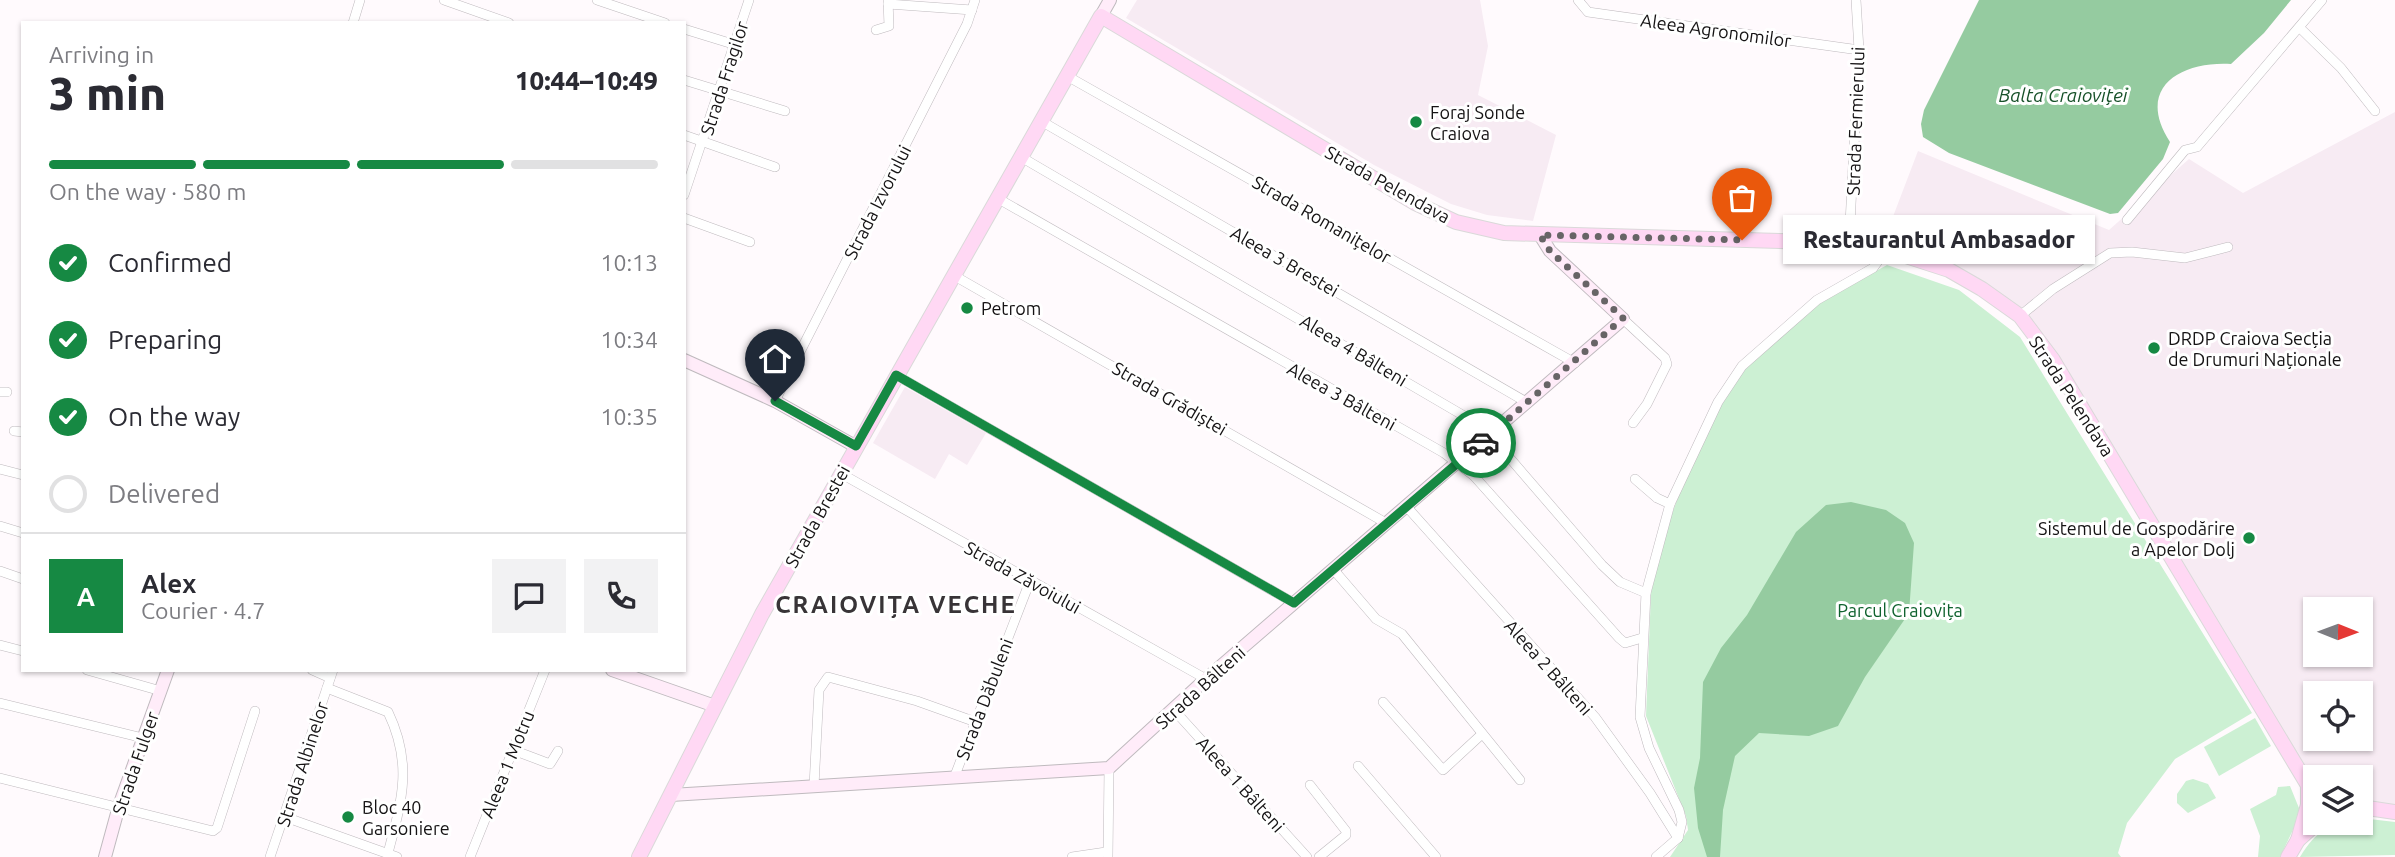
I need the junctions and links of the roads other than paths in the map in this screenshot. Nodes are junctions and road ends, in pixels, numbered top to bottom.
1 (360, 0) edge
2 (444, 0) edge
3 (597, 0) edge
4 (749, 0) edge
5 (1110, 0) edge
6 (1578, 0) edge
7 (1856, 0) edge
8 (2322, 0) edge
9 (888, 2) edge
10 (974, 5) edge
11 (1101, 16) junction
12 (354, 21) edge
13 (503, 21) edge
14 (659, 21) edge
15 (2301, 29) junction
16 (686, 30) edge
17 (876, 30) dead end
18 (736, 45) junction
19 (1859, 50) junction
20 (1067, 76) junction
21 (686, 81) edge
22 (720, 91) junction
23 (785, 111) dead end
24 (2375, 111) dead end
25 (1041, 121) junction
26 (686, 136) edge
27 (703, 141) junction
28 (1021, 157) junction
29 (775, 167) dead end
30 (686, 187) edge
31 (997, 198) junction
32 (686, 219) edge
33 (2127, 220) dead end
34 (1540, 235) junction
35 (750, 242) dead end
36 (1849, 243) junction
37 (2228, 247) dead end
38 (1887, 249) junction
39 (953, 275) junction
40 (2020, 316) junction
41 (1623, 318) junction
42 (686, 361) edge
43 (1575, 363) junction
44 (896, 375) junction
45 (775, 401) junction
46 (1528, 403) junction
47 (1633, 423) dead end
48 (1489, 436) junction
49 (856, 446) junction
50 (1458, 463) junction
51 (0, 469) edge
52 (841, 473) junction
53 (21, 474) edge
54 (1635, 479) dead end
55 (1670, 504) junction
56 (1406, 506) junction
57 (1386, 523) junction
58 (0, 526) edge
59 (21, 532) edge
60 (1333, 569) junction
61 (0, 571) edge
62 (21, 578) edge
63 (1030, 581) junction
64 (1646, 593) junction
65 (1294, 603) junction
66 (1642, 638) junction
67 (0, 645) edge
68 (21, 650) edge
69 (94, 672) edge
70 (167, 672) edge
71 (544, 672) edge
72 (618, 672) edge
73 (330, 679) edge
74 (1206, 679) junction
75 (161, 691) junction
76 (1383, 702) dead end
77 (0, 703) edge
78 (715, 706) junction
79 (1174, 710) junction
80 (254, 711) dead end
81 (973, 722) junction
82 (1482, 734) junction
83 (143, 738) junction
84 (513, 750) junction
85 (558, 751) dead end
86 (1358, 766) dead end
87 (1109, 768) junction
88 (0, 778) edge
89 (954, 778) junction
90 (2303, 779) edge
91 (1520, 780) dead end
92 (1310, 785) dead end
93 (814, 786) junction
94 (671, 795) junction
95 (119, 806) junction
96 (2373, 809) edge
97 (2395, 812) edge
98 (285, 817) junction
99 (2303, 822) edge
100 (2304, 835) edge
101 (1678, 838) junction
102 (2298, 840) junction
103 (393, 855) edge
104 (1107, 855) edge
105 (105, 857) edge
106 (270, 857) edge
107 (470, 857) edge
108 (639, 857) edge
109 (1072, 857) edge
110 (1307, 857) edge
111 (1319, 857) edge
112 (1436, 857) edge
113 (1656, 857) edge
114 (2288, 857) edge

1 - 12 street
2 - 13 street
3 - 14 street
4 - 18 street, Strada Fragilor
5 - 11 street, Strada Brestei
6 - 19 street, Aleea Agronomilor
7 - 19 street, Strada Fermierului
8 - 15 street
9 - 10 street
9 - 17 street
10 - 45 street, Strada Izvorului
11 - 20 main road, Strada Brestei
11 - 34 main road, Strada Pelendava
15 - 24 street
15 - 33 street
16 - 18 street
18 - 22 street, Strada Fragilor
19 - 36 street, Strada Fermierului
20 - 25 main road, Strada Brestei
20 - 43 street, Strada Romanițelor
21 - 22 street
22 - 23 street
22 - 27 street, Strada Fragilor
25 - 28 main road, Strada Brestei
25 - 46 street, Aleea 3 Brestei
26 - 27 street
27 - 29 street
27 - 30 street, Strada Fragilor
28 - 31 main road, Strada Brestei
28 - 48 street, Aleea 4 Bâlteni
31 - 39 main road, Strada Brestei
31 - 50 street, Aleea 3 Bâlteni
32 - 35 street
34 - 36 main road, Strada Pelendava
34 - 41 street
36 - 38 main road, Strada Pelendava
37 - 40 street
38 - 40 main road, Strada Pelendava
38 - 55 street
39 - 44 main road, Strada Brestei
39 - 57 street, Strada Grădiștei
40 - 90 main road, Strada Pelendava
41 - 43 street, Strada Bâlteni
41 - 47 street
42 - 45 street
43 - 46 street, Strada Bâlteni
44 - 49 main road, Strada Brestei
44 - 65 street
45 - 49 street
46 - 48 street, Strada Bâlteni
48 - 50 street, Strada Bâlteni
48 - 64 street, Aleea 4 Bâlteni
49 - 52 main road, Strada Brestei
50 - 56 street, Strada Bâlteni
50 - 66 street, Aleea 3 Bâlteni
51 - 53 street
52 - 63 street, Strada Zăvoiului
52 - 78 main road, Strada Brestei
54 - 55 street
55 - 64 street
56 - 57 street, Strada Bâlteni
56 - 101 street, Aleea 2 Bâlteni
57 - 60 street, Strada Bâlteni
58 - 59 street
60 - 65 street, Strada Bâlteni
60 - 82 street
61 - 62 street
63 - 74 street, Strada Zăvoiului
63 - 81 street, Strada Dăbuleni
64 - 66 street
65 - 74 street, Strada Bâlteni
66 - 101 street
67 - 68 street
69 - 75 street
70 - 75 street, Strada Fulger
71 - 84 street, Aleea 1 Motru
72 - 78 street
73 - 98 street, Strada Albinelor
73 - 103 street
74 - 79 street, Strada Bâlteni
75 - 83 street, Strada Fulger
76 - 82 street
77 - 83 street
78 - 94 main road, Strada Brestei
79 - 87 street, Strada Bâlteni
79 - 110 street, Aleea 1 Bâlteni
80 - 95 street
81 - 89 street, Strada Dăbuleni
81 - 93 street
82 - 91 street
83 - 95 street, Strada Fulger
84 - 85 street
84 - 107 street, Aleea 1 Motru
86 - 112 street
87 - 89 street
87 - 104 street
88 - 95 street
89 - 93 street
92 - 111 street
93 - 94 street
94 - 108 main road, Strada Brestei
95 - 105 street, Strada Fulger
96 - 97 main road
98 - 103 street
98 - 106 street, Strada Albinelor
99 - 102 main road, Strada Pelendava
100 - 102 main road, Strada Pelendava
101 - 113 street
102 - 114 main road, Strada Pelendava
104 - 109 street

